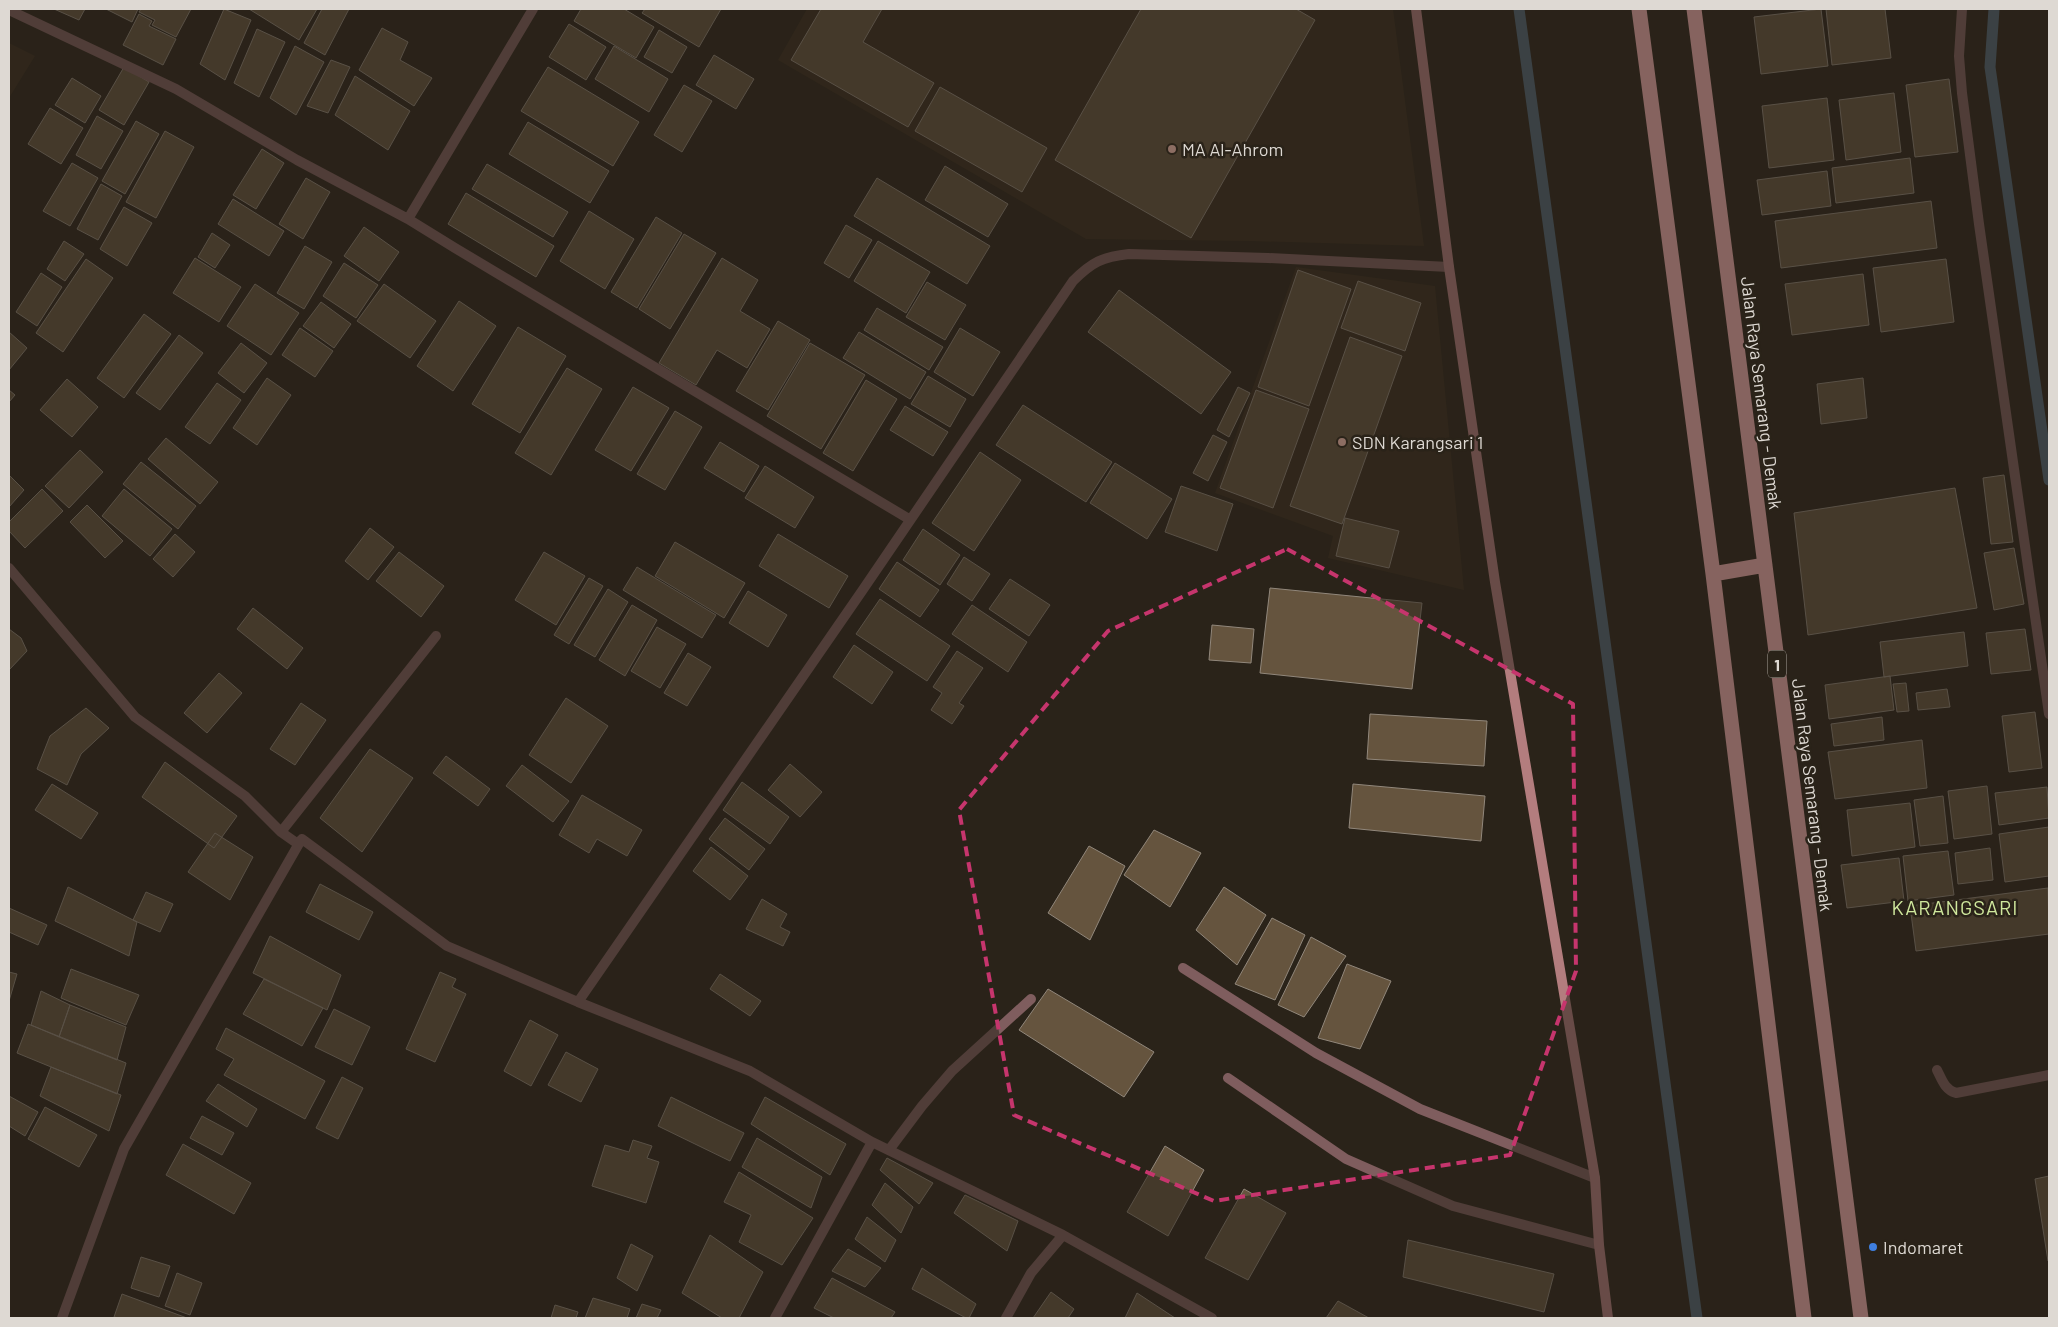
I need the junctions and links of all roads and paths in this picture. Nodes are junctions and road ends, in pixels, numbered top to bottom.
1 (533, 9) edge
2 (1416, 9) edge
3 (1639, 9) edge
4 (1694, 9) edge
5 (1962, 9) edge
6 (9, 10) edge
7 (408, 218) junction
8 (1449, 267) junction
9 (909, 519) junction
10 (1764, 565) junction
11 (9, 568) edge
12 (1713, 574) junction
13 (436, 636) dead end
14 (2049, 714) edge
15 (281, 832) junction
16 (302, 839) junction
17 (1182, 968) dead end
18 (1031, 999) dead end
19 (578, 1002) junction
20 (1937, 1070) dead end
21 (2049, 1075) edge
22 (1228, 1078) dead end
23 (872, 1142) junction
24 (889, 1150) junction
25 (1595, 1178) junction
26 (1063, 1235) junction
27 (1599, 1245) junction
28 (62, 1318) edge
29 (775, 1318) edge
30 (1006, 1318) edge
31 (1212, 1318) edge
32 (1608, 1318) edge
33 (1804, 1318) edge
34 (1861, 1318) edge

1 - 7 street
2 - 8 street
3 - 12 highway
4 - 10 highway, Jalan Raya Semarang - Demak / 1
5 - 14 street
6 - 7 street
7 - 9 street
8 - 9 street
8 - 25 street
9 - 19 street
10 - 12 highway
10 - 34 highway, Jalan Raya Semarang - Demak / 1
11 - 15 street
12 - 33 highway
13 - 15 street
15 - 16 street
16 - 19 street
16 - 28 street
17 - 25 street
18 - 24 street
19 - 23 street
20 - 21 street
22 - 27 street
23 - 24 street
23 - 29 street
24 - 26 street
25 - 27 street
26 - 30 street
26 - 31 street
27 - 32 street

